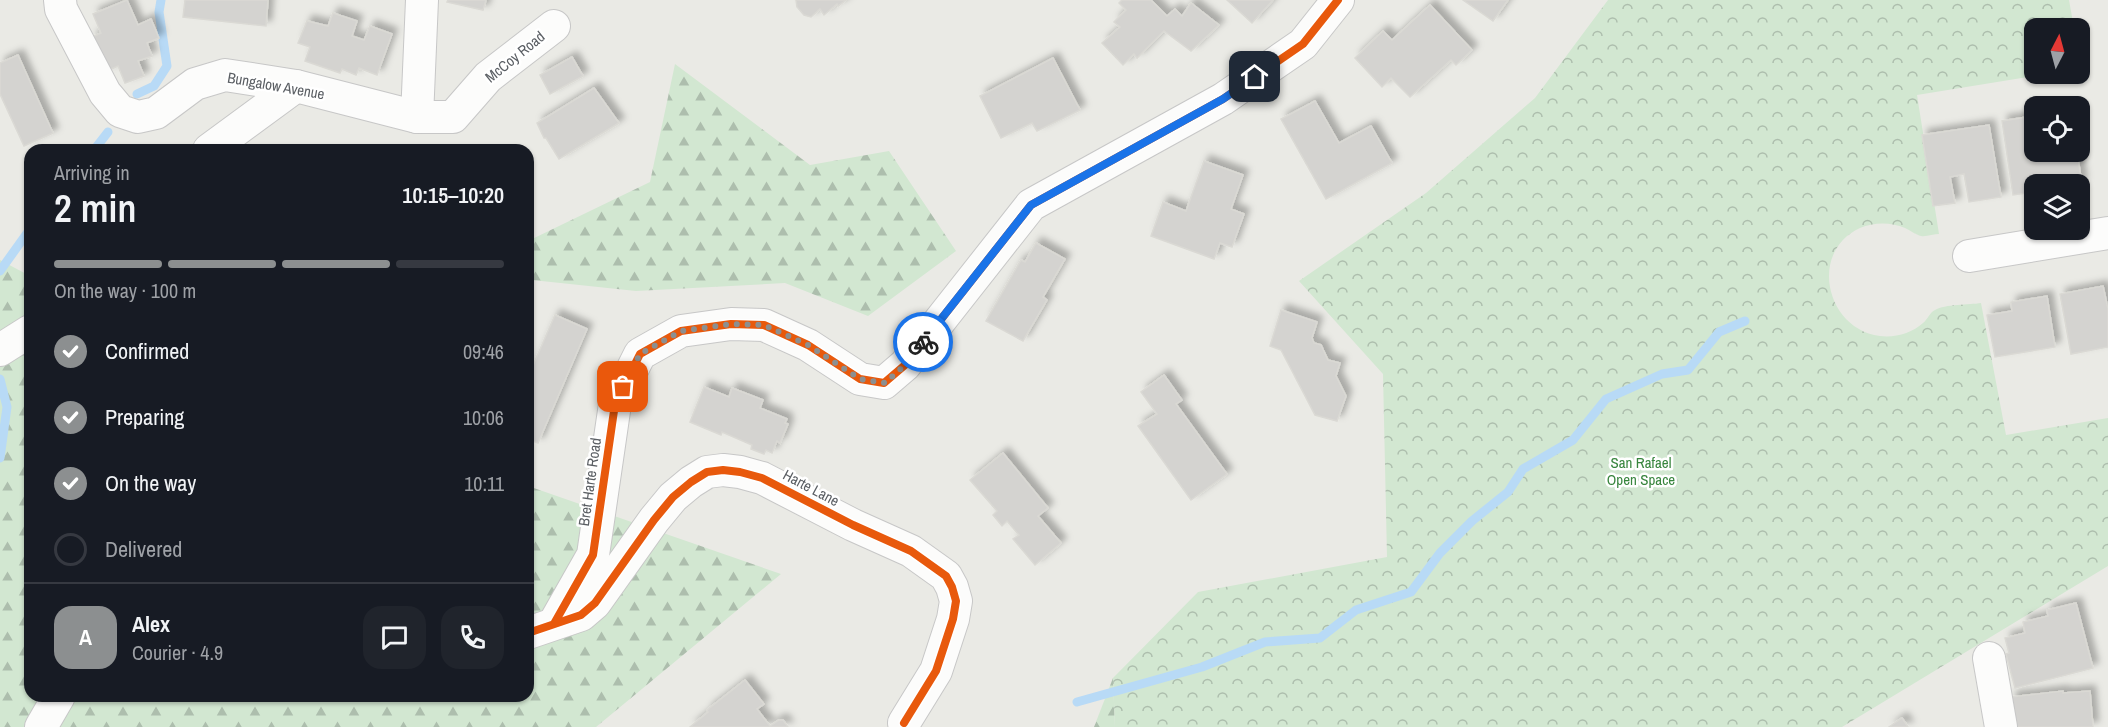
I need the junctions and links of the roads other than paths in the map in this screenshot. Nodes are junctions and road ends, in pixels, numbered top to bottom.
1 (60, 0) edge
2 (422, 0) edge
3 (1338, 0) edge
4 (554, 26) dead end
5 (296, 86) junction
6 (417, 117) junction
7 (217, 144) edge
8 (2108, 233) edge
9 (1969, 256) dead end
10 (24, 335) edge
11 (0, 350) edge
12 (542, 628) edge
13 (1989, 658) dead end
14 (56, 702) edge
15 (904, 723) dead end
16 (41, 727) edge
17 (2001, 727) edge

1 - 5 street, Bungalow Avenue
2 - 6 street
3 - 12 street, Bret Harte Road
4 - 6 street, McCoy Road
5 - 6 street, Bungalow Avenue
5 - 7 street
8 - 9 street
10 - 11 street
12 - 15 street, Harte Lane
13 - 17 street
14 - 16 street

